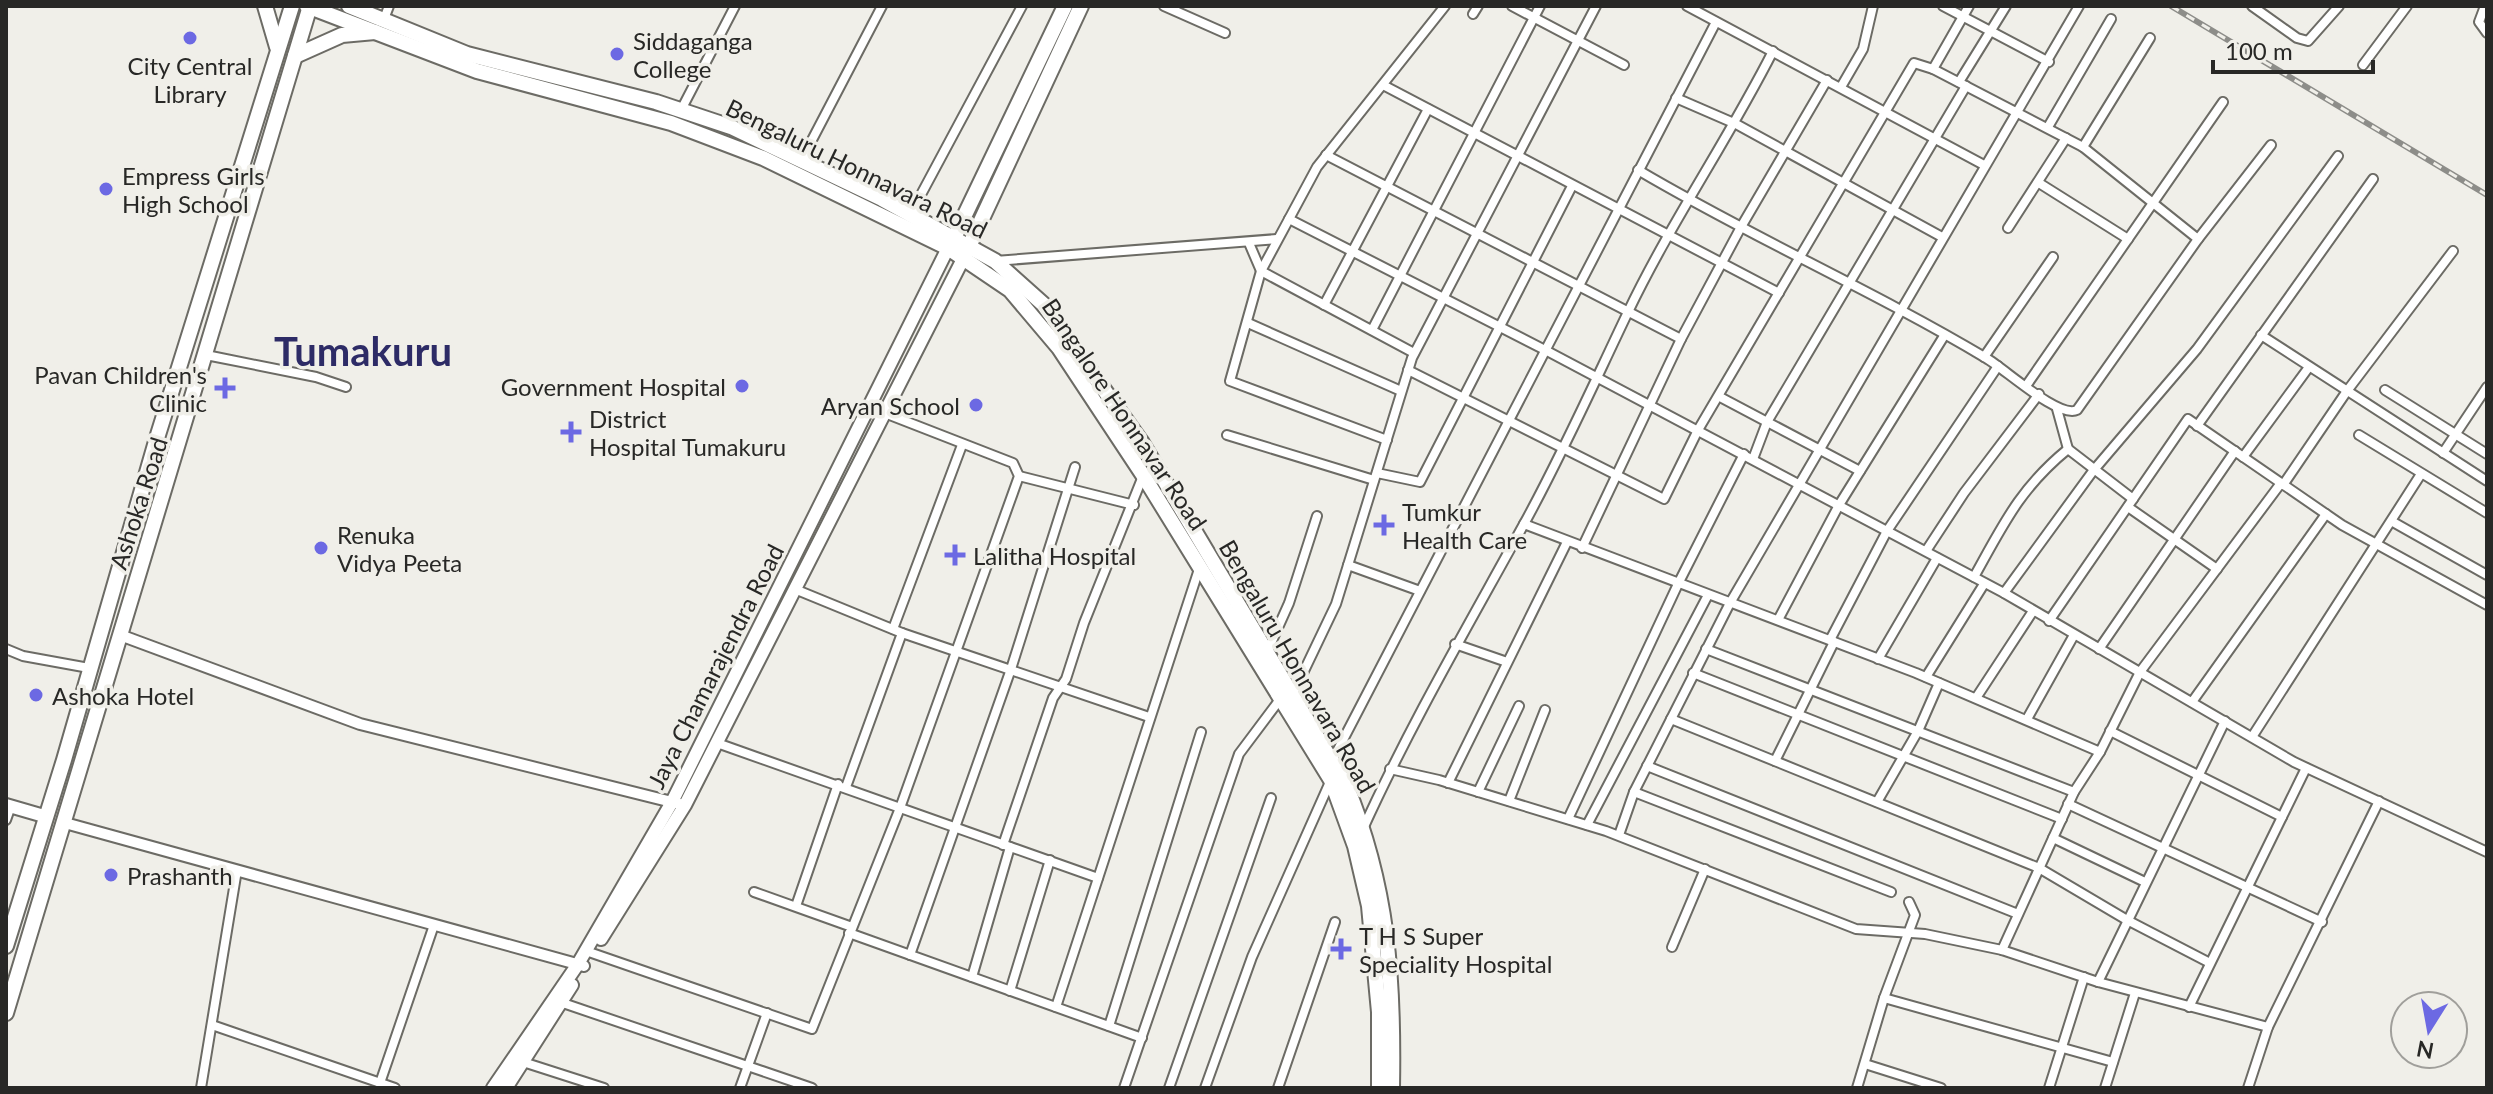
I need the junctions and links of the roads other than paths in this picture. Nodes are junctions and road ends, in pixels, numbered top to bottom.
1 (265, 6) edge
2 (292, 6) edge
3 (349, 6) edge
4 (735, 6) edge
5 (882, 6) edge
6 (1022, 6) edge
7 (1065, 6) edge
8 (1081, 6) edge
9 (1164, 6) edge
10 (1445, 6) edge
11 (1512, 6) edge
12 (1540, 6) edge
13 (1596, 6) edge
14 (1687, 6) edge
15 (1873, 6) edge
16 (1943, 6) edge
17 (1969, 6) edge
18 (2006, 6) edge
19 (2079, 6) edge
20 (2252, 6) edge
21 (2339, 6) edge
22 (2407, 6) edge
23 (2485, 6) edge
24 (313, 7) edge
25 (2265, 10) edge
26 (1963, 16) junction
27 (1534, 17) junction
28 (384, 19) edge
29 (2111, 19) dead end
30 (1716, 22) junction
31 (1991, 32) junction
32 (1225, 33) dead end
33 (2487, 33) edge
34 (2150, 38) dead end
35 (1578, 40) junction
36 (278, 51) junction
37 (1773, 51) junction
38 (295, 56) junction
39 (2049, 62) junction
40 (1624, 65) dead end
41 (2363, 65) dead end
42 (1933, 69) junction
43 (1827, 80) junction
44 (1963, 84) junction
45 (1383, 85) junction
46 (1841, 87) junction
47 (1676, 98) junction
48 (2223, 102) dead end
49 (1428, 109) junction
50 (681, 110) junction
51 (1887, 111) junction
52 (2018, 112) junction
53 (1736, 124) junction
54 (2048, 127) junction
55 (1475, 134) junction
56 (2066, 138) junction
57 (1936, 139) junction
58 (2271, 145) dead end
59 (2083, 147) junction
60 (1786, 151) junction
61 (1326, 155) junction
62 (1517, 156) junction
63 (2338, 156) dead end
64 (801, 161) junction
65 (1984, 165) junction
66 (1638, 170) junction
67 (2373, 179) dead end
68 (1845, 182) junction
69 (2039, 183) junction
70 (1572, 186) junction
71 (1386, 187) junction
72 (1690, 201) junction
73 (2154, 201) junction
74 (1618, 209) junction
75 (1894, 210) junction
76 (1435, 214) junction
77 (1289, 219) junction
78 (908, 220) junction
79 (1741, 227) junction
80 (2008, 228) dead end
81 (1475, 235) junction
82 (1668, 236) junction
83 (1942, 237) junction
84 (1277, 239) junction
85 (2128, 239) junction
86 (2198, 239) junction
87 (952, 242) junction
88 (1249, 243) junction
89 (967, 251) junction
90 (1352, 251) junction
91 (2453, 251) dead end
92 (1800, 256) junction
93 (2053, 257) dead end
94 (995, 261) junction
95 (1531, 264) junction
96 (1721, 264) junction
97 (1261, 271) junction
98 (1401, 276) junction
99 (1849, 283) junction
100 (1579, 287) junction
101 (1779, 293) junction
102 (1443, 298) junction
103 (1324, 305) junction
104 (1900, 307) junction
105 (1628, 312) junction
106 (1248, 323) junction
107 (1499, 327) junction
108 (1372, 330) junction
109 (2261, 335) junction
110 (1944, 336) junction
111 (1681, 339) junction
112 (1547, 351) junction
113 (1414, 353) junction
114 (206, 355) junction
115 (1984, 357) junction
116 (1998, 366) junction
117 (2309, 367) junction
118 (1408, 370) junction
119 (1599, 379) junction
120 (2026, 386) junction
121 (346, 387) dead end
122 (2487, 387) edge
123 (2385, 390) dead end
124 (1401, 391) junction
125 (2347, 391) junction
126 (2039, 394) junction
127 (1720, 397) junction
128 (1461, 399) junction
129 (1653, 406) junction
130 (869, 407) junction
131 (2057, 409) junction
132 (885, 414) junction
133 (1767, 422) junction
134 (1507, 423) junction
135 (2197, 426) junction
136 (1698, 430) junction
137 (2455, 434) junction
138 (1227, 435) dead end
139 (2359, 435) dead end
140 (1387, 440) junction
141 (962, 445) junction
142 (2068, 449) junction
143 (1563, 450) junction
144 (1821, 450) junction
145 (2235, 451) junction
146 (2443, 453) junction
147 (2487, 454) edge
148 (1749, 457) junction
149 (2243, 457) junction
150 (1075, 467) dead end
151 (1860, 471) junction
152 (2093, 471) junction
153 (2421, 474) junction
154 (1143, 475) junction
155 (1019, 476) junction
156 (1376, 477) junction
157 (1615, 477) junction
158 (2487, 481) edge
159 (2282, 484) junction
160 (1800, 486) junction
161 (1068, 489) junction
162 (2130, 503) junction
163 (1134, 505) junction
164 (1839, 505) junction
165 (2487, 513) edge
166 (2326, 514) junction
167 (1317, 516) dead end
168 (2393, 522) junction
169 (1524, 524) junction
170 (1887, 531) junction
171 (2173, 540) junction
172 (1567, 542) junction
173 (2376, 545) junction
174 (1582, 548) junction
175 (1926, 551) junction
176 (1937, 558) junction
177 (1200, 565) junction
178 (1348, 565) junction
179 (2217, 569) junction
180 (2487, 575) edge
181 (1974, 577) junction
182 (1218, 584) junction
183 (1678, 584) junction
184 (1984, 584) junction
185 (797, 590) junction
186 (1420, 591) junction
187 (2004, 593) junction
188 (1708, 595) junction
189 (1730, 603) junction
190 (2487, 605) edge
191 (2033, 611) junction
192 (1778, 620) junction
193 (2049, 621) junction
194 (893, 629) junction
195 (902, 633) junction
196 (120, 635) junction
197 (2074, 635) junction
198 (1832, 641) junction
199 (1455, 644) junction
200 (6, 649) edge
201 (1706, 649) junction
202 (2099, 649) junction
203 (954, 651) junction
204 (1266, 653) junction
205 (1878, 659) junction
206 (1507, 662) junction
207 (89, 668) junction
208 (1011, 669) junction
209 (2140, 672) junction
210 (1693, 673) junction
211 (1926, 677) junction
212 (1939, 683) junction
213 (1059, 689) junction
214 (1810, 691) junction
215 (1286, 697) junction
216 (1976, 698) junction
217 (2192, 702) junction
218 (1519, 706) dead end
219 (1545, 710) dead end
220 (1797, 716) junction
221 (1149, 717) junction
222 (1671, 719) junction
223 (2027, 719) junction
224 (2225, 721) junction
225 (1918, 731) junction
226 (2110, 731) junction
227 (1201, 732) dead end
228 (2252, 737) junction
229 (717, 743) junction
230 (2100, 752) junction
231 (1902, 757) junction
232 (1775, 761) junction
233 (1647, 766) junction
234 (2306, 768) junction
235 (1390, 769) junction
236 (1331, 771) junction
237 (2198, 774) junction
238 (1448, 783) junction
239 (842, 786) junction
240 (1478, 792) junction
241 (1634, 792) junction
242 (2074, 792) junction
243 (1271, 798) dead end
244 (1509, 801) junction
245 (2379, 801) junction
246 (1877, 802) junction
247 (679, 803) junction
248 (2068, 804) junction
249 (8, 805) edge
250 (900, 808) junction
251 (44, 816) junction
252 (2282, 817) junction
253 (1568, 819) junction
254 (2062, 819) junction
255 (6, 820) edge
256 (65, 823) junction
257 (1587, 825) junction
258 (953, 826) junction
259 (1363, 829) junction
260 (1619, 835) junction
261 (2053, 838) junction
262 (1006, 846) junction
263 (1355, 846) junction
264 (2161, 847) junction
265 (2487, 852) edge
266 (1050, 860) junction
267 (2039, 868) junction
268 (1705, 869) junction
269 (237, 870) junction
270 (1098, 878) junction
271 (2145, 882) junction
272 (2247, 887) junction
273 (754, 892) dead end
274 (1891, 892) dead end
275 (1909, 902) dead end
276 (796, 906) junction
277 (2018, 914) junction
278 (2127, 920) junction
279 (1335, 922) dead end
280 (2322, 922) junction
281 (434, 925) junction
282 (9, 928) edge
283 (850, 930) junction
284 (1907, 934) junction
285 (6, 946) edge
286 (1672, 947) dead end
287 (2002, 950) junction
288 (589, 952) junction
289 (910, 955) junction
290 (2210, 963) junction
291 (581, 965) junction
292 (972, 977) junction
293 (2084, 977) junction
294 (2098, 982) junction
295 (1010, 991) junction
296 (2135, 993) junction
297 (1884, 998) junction
298 (556, 1001) junction
299 (1056, 1007) junction
300 (2189, 1007) junction
301 (6, 1013) edge
302 (767, 1013) junction
303 (212, 1025) junction
304 (1109, 1026) junction
305 (2268, 1027) junction
306 (1142, 1038) junction
307 (2061, 1047) junction
308 (523, 1062) junction
309 (2113, 1062) junction
310 (1865, 1064) junction
311 (748, 1066) junction
312 (380, 1083) junction
313 (201, 1088) edge
314 (395, 1088) edge
315 (493, 1088) edge
316 (506, 1088) edge
317 (604, 1088) edge
318 (740, 1088) edge
319 (812, 1088) edge
320 (1124, 1088) edge
321 (1169, 1088) edge
322 (1205, 1088) edge
323 (1278, 1088) edge
324 (1379, 1088) edge
325 (1392, 1088) edge
326 (1857, 1088) edge
327 (1941, 1088) edge
328 (2049, 1088) edge
329 (2105, 1088) edge
330 (2248, 1088) edge

1 - 36 main road
2 - 36 main road, Ashoka Road
3 - 28 main road, Bengaluru Honnavara Road
4 - 50 street
5 - 64 street
6 - 78 street
7 - 87 main road
8 - 89 main road
9 - 32 street
10 - 45 street
11 - 27 street
12 - 27 street
13 - 35 street
14 - 30 street
15 - 46 street
16 - 26 street
17 - 26 street
18 - 31 street
19 - 39 street
20 - 25 street
21 - 25 street
22 - 41 street
23 - 33 street
24 - 28 main road, Bangalore Honnavar Road
24 - 38 main road, Ashoka Road
26 - 31 street
26 - 42 street
27 - 35 street
27 - 55 street
28 - 38 main road
28 - 50 main road, Bengaluru Honnavara Road
28 - 78 main road, Bangalore Honnavar Road
29 - 54 street
30 - 37 street
30 - 47 street
31 - 39 street
31 - 44 street
34 - 59 street
35 - 40 street
35 - 62 street
36 - 207 main road, Ashoka Road
37 - 43 street
37 - 53 street
38 - 114 main road, Ashoka Road
39 - 52 street
42 - 44 street
42 - 51 street
43 - 46 street
43 - 60 street
44 - 52 street
44 - 57 street
45 - 49 street
45 - 61 street
46 - 51 street
47 - 53 street
47 - 66 street
48 - 73 street
49 - 55 street
49 - 71 street
50 - 64 main road, Bengaluru Honnavara Road
51 - 57 street
51 - 68 street
52 - 54 street
52 - 65 street
53 - 60 street
53 - 72 street
54 - 56 street
55 - 62 street
55 - 76 street
56 - 59 street
56 - 69 street
57 - 65 street
57 - 75 street
58 - 86 street
59 - 73 street
60 - 68 street
60 - 79 street
61 - 71 street
61 - 77 street
62 - 70 street
62 - 81 street
63 - 152 street
64 - 78 main road, Bengaluru Honnavara Road
65 - 83 street
66 - 72 street
66 - 74 street
67 - 109 street
68 - 75 street
68 - 92 street
69 - 80 street
69 - 85 street
70 - 74 street
70 - 95 street
71 - 76 street
71 - 90 street
72 - 79 street
72 - 82 street
73 - 85 street
73 - 86 street
74 - 82 street
74 - 100 street
75 - 83 street
75 - 99 street
76 - 81 street
76 - 98 street
77 - 84 street
77 - 90 street
78 - 87 main road, Bangalore Honnavar Road
79 - 92 street
79 - 96 street
81 - 95 street
81 - 102 street
82 - 96 street
82 - 105 street
83 - 104 street
84 - 88 street
84 - 97 street
85 - 120 street
86 - 131 street
87 - 89 main road, Bangalore Honnavar Road
87 - 130 main road, Jaya Chamarajendra Road
88 - 94 street
88 - 97 street
89 - 94 main road, Bengaluru Honnavara Road
89 - 132 main road, Jaya Chamarajendra Road
89 - 154 main road, Bangalore Honnavar Road
90 - 98 street
90 - 103 street
91 - 125 street
92 - 99 street
92 - 101 street
93 - 115 street
94 - 182 main road, Bengaluru Honnavara Road
95 - 100 street
95 - 107 street
96 - 101 street
96 - 111 street
97 - 103 street
97 - 106 street
98 - 102 street
98 - 108 street
99 - 104 street
99 - 133 street
100 - 105 street
100 - 112 street
101 - 127 street
102 - 107 street
102 - 113 street
103 - 108 street
104 - 110 street
104 - 144 street
105 - 111 street
105 - 119 street
106 - 124 street
106 - 140 street
107 - 112 street
107 - 128 street
108 - 113 street
109 - 117 street
109 - 135 street
110 - 115 street
110 - 151 street
111 - 129 street
112 - 119 street
112 - 134 street
113 - 118 street
114 - 121 street
114 - 196 main road, Ashoka Road
115 - 116 street
116 - 120 street
116 - 170 street
117 - 125 street
117 - 149 street
118 - 124 street
118 - 128 street
119 - 129 street
119 - 143 street
120 - 126 street
122 - 137 street
123 - 137 street
124 - 140 street
125 - 146 street
125 - 159 street
126 - 131 street
126 - 175 street
127 - 133 street
127 - 136 street
128 - 134 street
128 - 156 street
129 - 136 street
129 - 157 street
130 - 132 street
130 - 247 main road, Jaya Chamarajendra Road
131 - 142 street
132 - 141 street
132 - 185 main road, Jaya Chamarajendra Road
133 - 144 street
133 - 148 street
134 - 143 street
134 - 186 street
135 - 145 street
135 - 162 street
136 - 148 street
136 - 157 street
137 - 146 street
137 - 147 street
138 - 156 street
139 - 153 street
140 - 156 street
141 - 155 street
141 - 194 street
142 - 152 street
142 - 181 street
143 - 157 street
143 - 169 street
144 - 151 street
144 - 160 street
145 - 149 street
145 - 171 street
146 - 158 street
148 - 160 street
148 - 183 street
149 - 159 street
150 - 161 street
151 - 164 street
152 - 162 street
152 - 187 street
153 - 165 street
153 - 168 street
154 - 163 street
154 - 177 main road, Bangalore Honnavar Road
155 - 161 street
155 - 203 street
156 - 178 street
157 - 174 street
159 - 166 street
159 - 179 street
160 - 164 street
160 - 189 street
161 - 163 street
161 - 208 street
162 - 171 street
162 - 193 street
163 - 213 street
164 - 170 street
164 - 192 street
166 - 173 street
166 - 217 street
167 - 204 street
168 - 173 street
168 - 180 street
169 - 172 street
169 - 199 street
170 - 175 street
170 - 198 street
171 - 179 street
171 - 202 street
172 - 174 street
172 - 206 street
173 - 190 street
173 - 228 street
174 - 183 street
175 - 176 street
176 - 181 street
176 - 205 street
177 - 182 main road, Bangalore Honnavar Road
177 - 221 street
178 - 186 street
178 - 215 street
179 - 209 street
181 - 184 street
182 - 204 main road, Bengaluru Honnavara Road
182 - 215 main road, Bangalore Honnavar Road
183 - 188 street
183 - 253 street
184 - 187 street
184 - 211 street
185 - 194 street
185 - 229 main road, Jaya Chamarajendra Road
186 - 236 street
187 - 191 street
188 - 189 street
188 - 257 street
189 - 192 street
189 - 201 street
191 - 193 street
191 - 216 street
192 - 198 street
193 - 197 street
194 - 195 street
195 - 203 street
195 - 239 street
196 - 247 street
196 - 256 main road, Ashoka Road
197 - 202 street
197 - 223 street
198 - 205 street
198 - 214 street
199 - 206 street
199 - 235 street
200 - 207 street
201 - 210 street
201 - 214 street
202 - 209 street
203 - 208 street
203 - 250 street
204 - 215 main road, Bengaluru Honnavara Road
205 - 211 street
206 - 238 street
207 - 251 main road, Ashoka Road
208 - 213 street
208 - 258 street
209 - 217 street
209 - 226 street
210 - 220 street
210 - 222 street
211 - 212 street
212 - 216 street
212 - 225 street
213 - 221 street
213 - 262 street
214 - 220 street
214 - 225 street
215 - 236 main road, Bangalore Honnavar Road
215 - 306 street
216 - 223 street
217 - 224 street
218 - 240 street
219 - 244 street
220 - 231 street
220 - 232 street
221 - 270 street
222 - 232 street
222 - 233 street
223 - 230 street
224 - 228 street
224 - 237 street
225 - 231 street
225 - 242 street
226 - 230 street
226 - 237 street
227 - 304 street
228 - 234 street
229 - 239 street
229 - 247 main road, Jaya Chamarajendra Road
230 - 242 street
231 - 246 street
231 - 254 street
232 - 246 street
233 - 241 street
233 - 277 street
234 - 245 street
234 - 252 street
235 - 238 street
235 - 259 street
236 - 259 main road, Bengaluru Honnavara Road
236 - 263 main road, Bangalore Honnavar Road
236 - 322 street
237 - 252 street
237 - 264 street
238 - 240 street
239 - 250 street
239 - 276 street
240 - 244 street
241 - 260 street
241 - 274 street
242 - 248 street
243 - 321 street
244 - 253 street
245 - 265 street
245 - 280 street
246 - 267 street
247 - 288 main road, Jaya Chamarajendra Road
248 - 254 street
248 - 264 street
249 - 251 main road
249 - 255 street
250 - 258 street
250 - 283 street
251 - 282 main road, Ashoka Road
252 - 272 street
253 - 257 street
254 - 261 street
256 - 269 street
256 - 301 main road, Ashoka Road
257 - 260 street
258 - 262 street
258 - 289 street
259 - 263 street
259 - 325 main road, Bengaluru Honnavara Road
260 - 268 street
261 - 267 street
261 - 271 street
262 - 266 street
262 - 292 street
263 - 324 main road, Bangalore Honnavar Road
264 - 271 street
264 - 272 street
266 - 270 street
266 - 295 street
267 - 277 street
267 - 278 street
268 - 284 street
268 - 286 street
269 - 281 street
269 - 303 street
270 - 299 street
271 - 278 street
272 - 280 street
272 - 290 street
273 - 276 street
275 - 284 street
276 - 283 street
277 - 287 street
278 - 290 street
278 - 294 street
279 - 323 street
280 - 305 street
281 - 291 street
281 - 312 street
282 - 285 main road, Ashoka Road
283 - 289 street
283 - 302 street
284 - 287 street
284 - 297 street
287 - 293 street
288 - 291 main road, Jaya Chamarajendra Road
288 - 302 street
289 - 292 street
290 - 300 street
291 - 298 main road, Jaya Chamarajendra Road
292 - 295 street
293 - 294 street
293 - 307 street
294 - 296 street
295 - 299 street
296 - 300 street
296 - 309 street
297 - 307 street
297 - 310 street
298 - 308 main road, Jaya Chamarajendra Road
298 - 311 street
298 - 315 main road, Jaya Chamarajendra Road
299 - 304 street
300 - 305 street
302 - 311 street
303 - 312 street
303 - 313 street
304 - 306 street
305 - 330 street
306 - 320 street
307 - 309 street
307 - 328 street
308 - 316 main road, Jaya Chamarajendra Road
308 - 317 street
309 - 329 street
310 - 326 street
310 - 327 street
311 - 318 street
311 - 319 street
312 - 314 street

